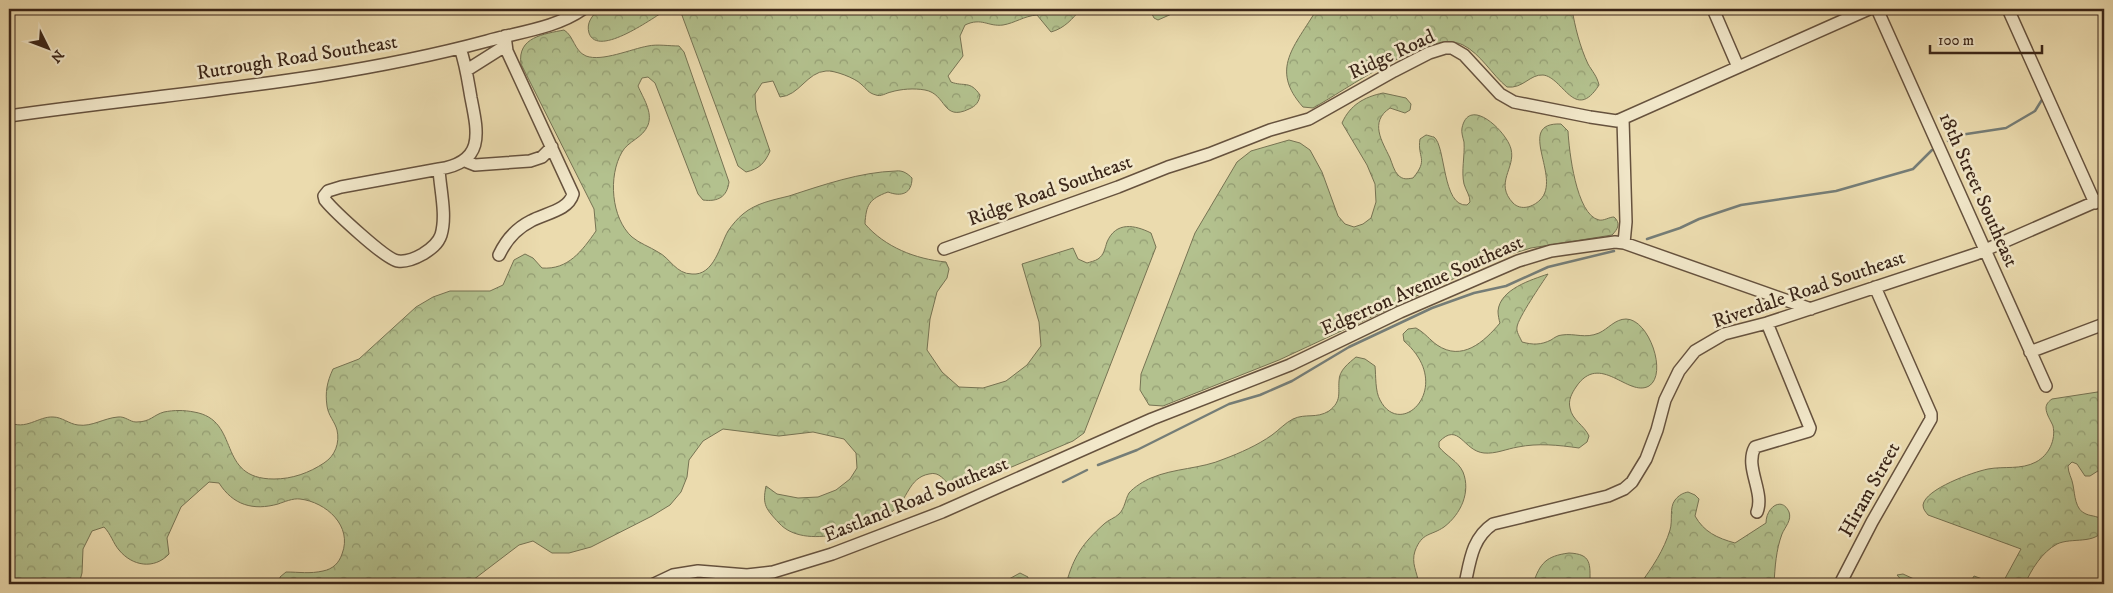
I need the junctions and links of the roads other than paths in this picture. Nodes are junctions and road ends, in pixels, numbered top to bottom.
1 (583, 9) edge
2 (1713, 9) edge
3 (1869, 9) edge
4 (1877, 9) edge
5 (2008, 9) edge
6 (505, 41) junction
7 (460, 48) junction
8 (1738, 67) junction
9 (467, 70) junction
10 (9, 116) edge
11 (1623, 119) junction
12 (552, 147) junction
13 (465, 161) junction
14 (1168, 167) joint
15 (440, 169) junction
16 (2099, 200) edge
17 (1624, 243) junction
18 (944, 249) dead end
19 (1984, 250) junction
20 (499, 255) dead end
21 (1876, 287) junction
22 (1811, 309) junction
23 (1767, 323) junction
24 (2104, 324) edge
25 (2030, 352) junction
26 (2046, 386) dead end
27 (1182, 407) joint
28 (1756, 512) dead end
29 (654, 584) edge
30 (1466, 584) edge
31 (1840, 584) edge

1 - 6 street, Rutrough Road Southeast
2 - 8 street
3 - 8 street
4 - 19 street, 18th Street Southeast
5 - 16 street
6 - 7 street, Rutrough Road Southeast
6 - 9 street
6 - 12 street
7 - 9 street
7 - 10 street, Rutrough Road Southeast
8 - 11 street
9 - 13 street
11 - 14 street, Ridge Road
11 - 17 street
12 - 13 street
12 - 20 street
13 - 15 street
14 - 18 street, Ridge Road Southeast
15 - 15 street
16 - 19 street, Riverdale Road Southeast
17 - 22 street
17 - 27 street, Edgerton Avenue Southeast
19 - 21 street, Riverdale Road Southeast
19 - 25 street, 18th Street Southeast
21 - 22 street, Riverdale Road Southeast
21 - 31 street, Hiram Street
22 - 23 street, Riverdale Road Southeast
23 - 28 street
23 - 30 street, Riverdale Road Southeast
24 - 25 street
25 - 26 street, 18th Street Southeast
27 - 29 street, Eastland Road Southeast

